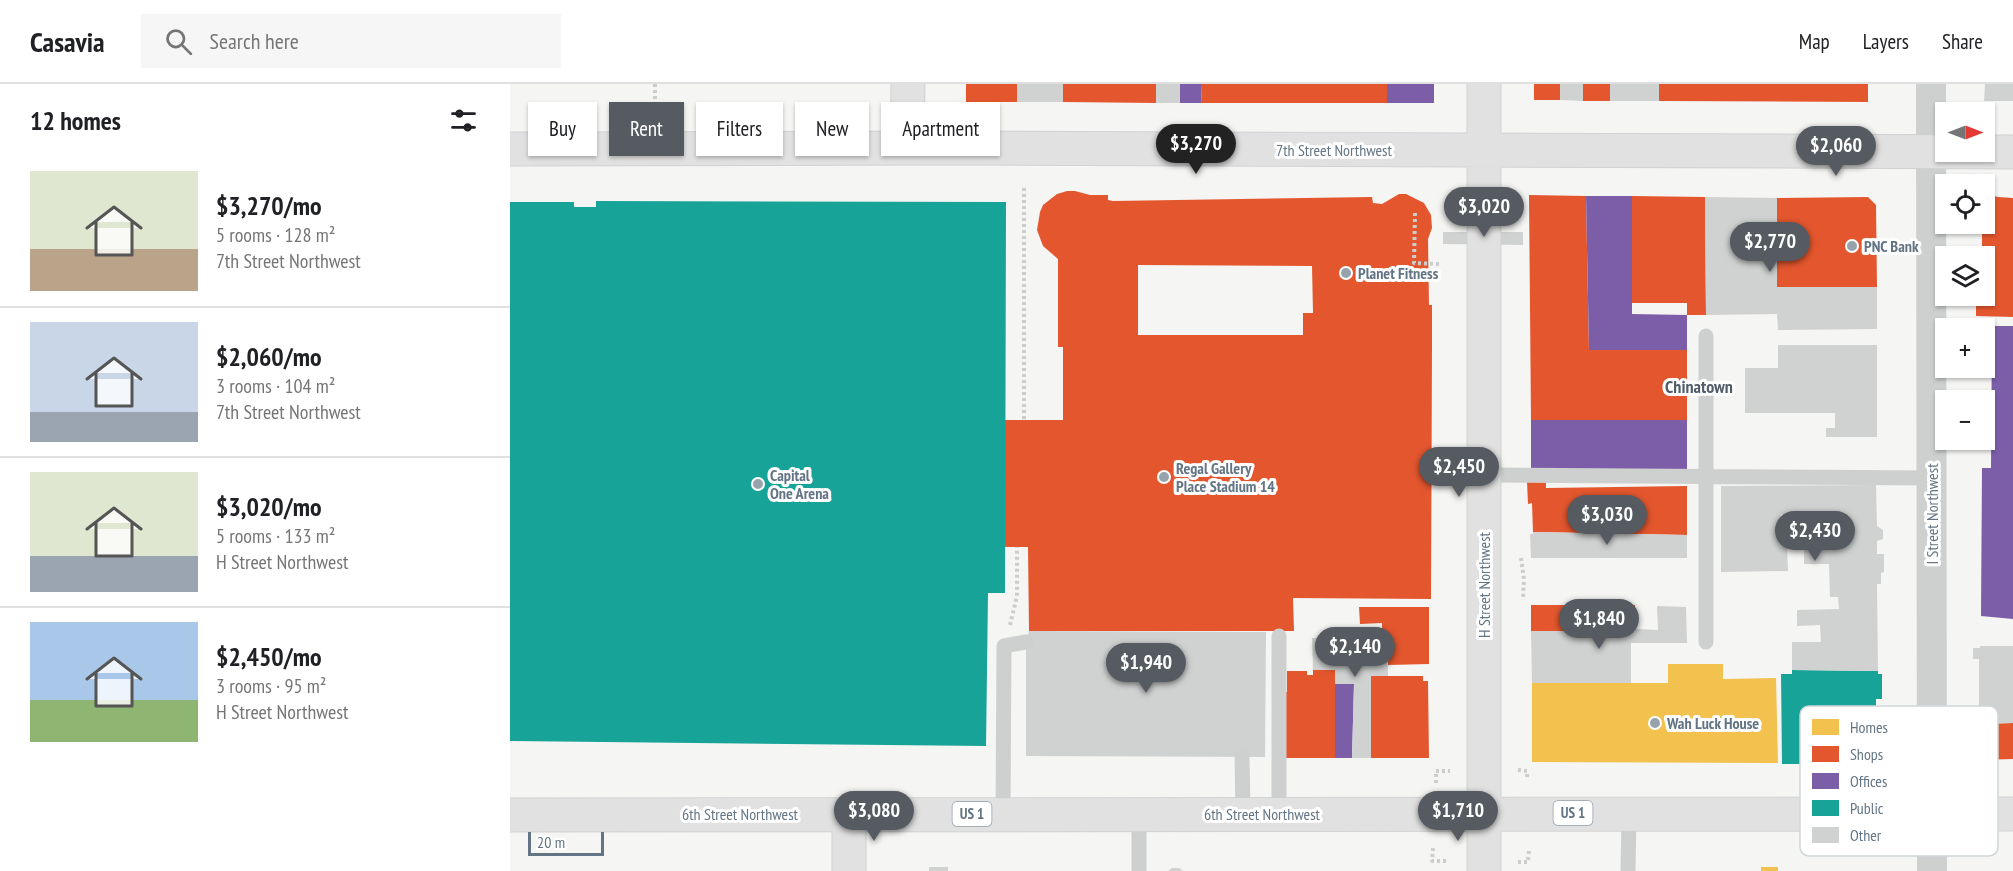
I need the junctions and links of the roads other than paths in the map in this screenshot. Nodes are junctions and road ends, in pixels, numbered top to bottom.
1 (908, 84) edge
2 (1484, 84) edge
3 (1931, 84) edge
4 (908, 102) edge
5 (881, 148) edge
6 (1000, 148) edge
7 (510, 149) edge
8 (1484, 150) junction
9 (1931, 152) junction
10 (2013, 152) edge
11 (1706, 336) dead end
12 (1484, 475) junction
13 (1706, 478) junction
14 (1932, 478) junction
15 (1280, 636) dead end
16 (1026, 642) dead end
17 (1706, 642) dead end
18 (1932, 706) edge
19 (1242, 757) dead end
20 (1484, 813) junction
21 (1629, 813) junction
22 (510, 814) edge
23 (849, 814) junction
24 (1003, 814) junction
25 (1139, 814) junction
26 (1243, 814) junction
27 (1279, 814) junction
28 (1800, 814) edge
29 (849, 871) edge
30 (1139, 871) edge
31 (1484, 871) edge
32 (1628, 871) edge

1 - 4 main road
2 - 8 main road, H Street Northwest
3 - 9 street, I Street Northwest
5 - 7 main road, 7th Street Northwest
6 - 8 main road, 7th Street Northwest
8 - 9 main road, 7th Street Northwest
8 - 12 main road, H Street Northwest
9 - 10 main road, 7th Street Northwest
9 - 14 street, I Street Northwest
11 - 13 lane
12 - 13 lane
12 - 20 main road, H Street Northwest
13 - 14 lane
13 - 17 lane
14 - 18 street, I Street Northwest
15 - 27 lane
16 - 24 lane
19 - 26 lane
20 - 21 main road, 6th Street Northwest / US 1
20 - 27 main road, 6th Street Northwest / US 1
20 - 31 main road, H Street Northwest
21 - 28 main road, 6th Street Northwest / US 1
21 - 32 lane
22 - 23 main road, 6th Street Northwest / US 1
23 - 24 main road, 6th Street Northwest / US 1
23 - 29 main road
24 - 25 main road, 6th Street Northwest / US 1
25 - 26 main road, 6th Street Northwest / US 1
25 - 30 lane
26 - 27 main road, 6th Street Northwest / US 1

